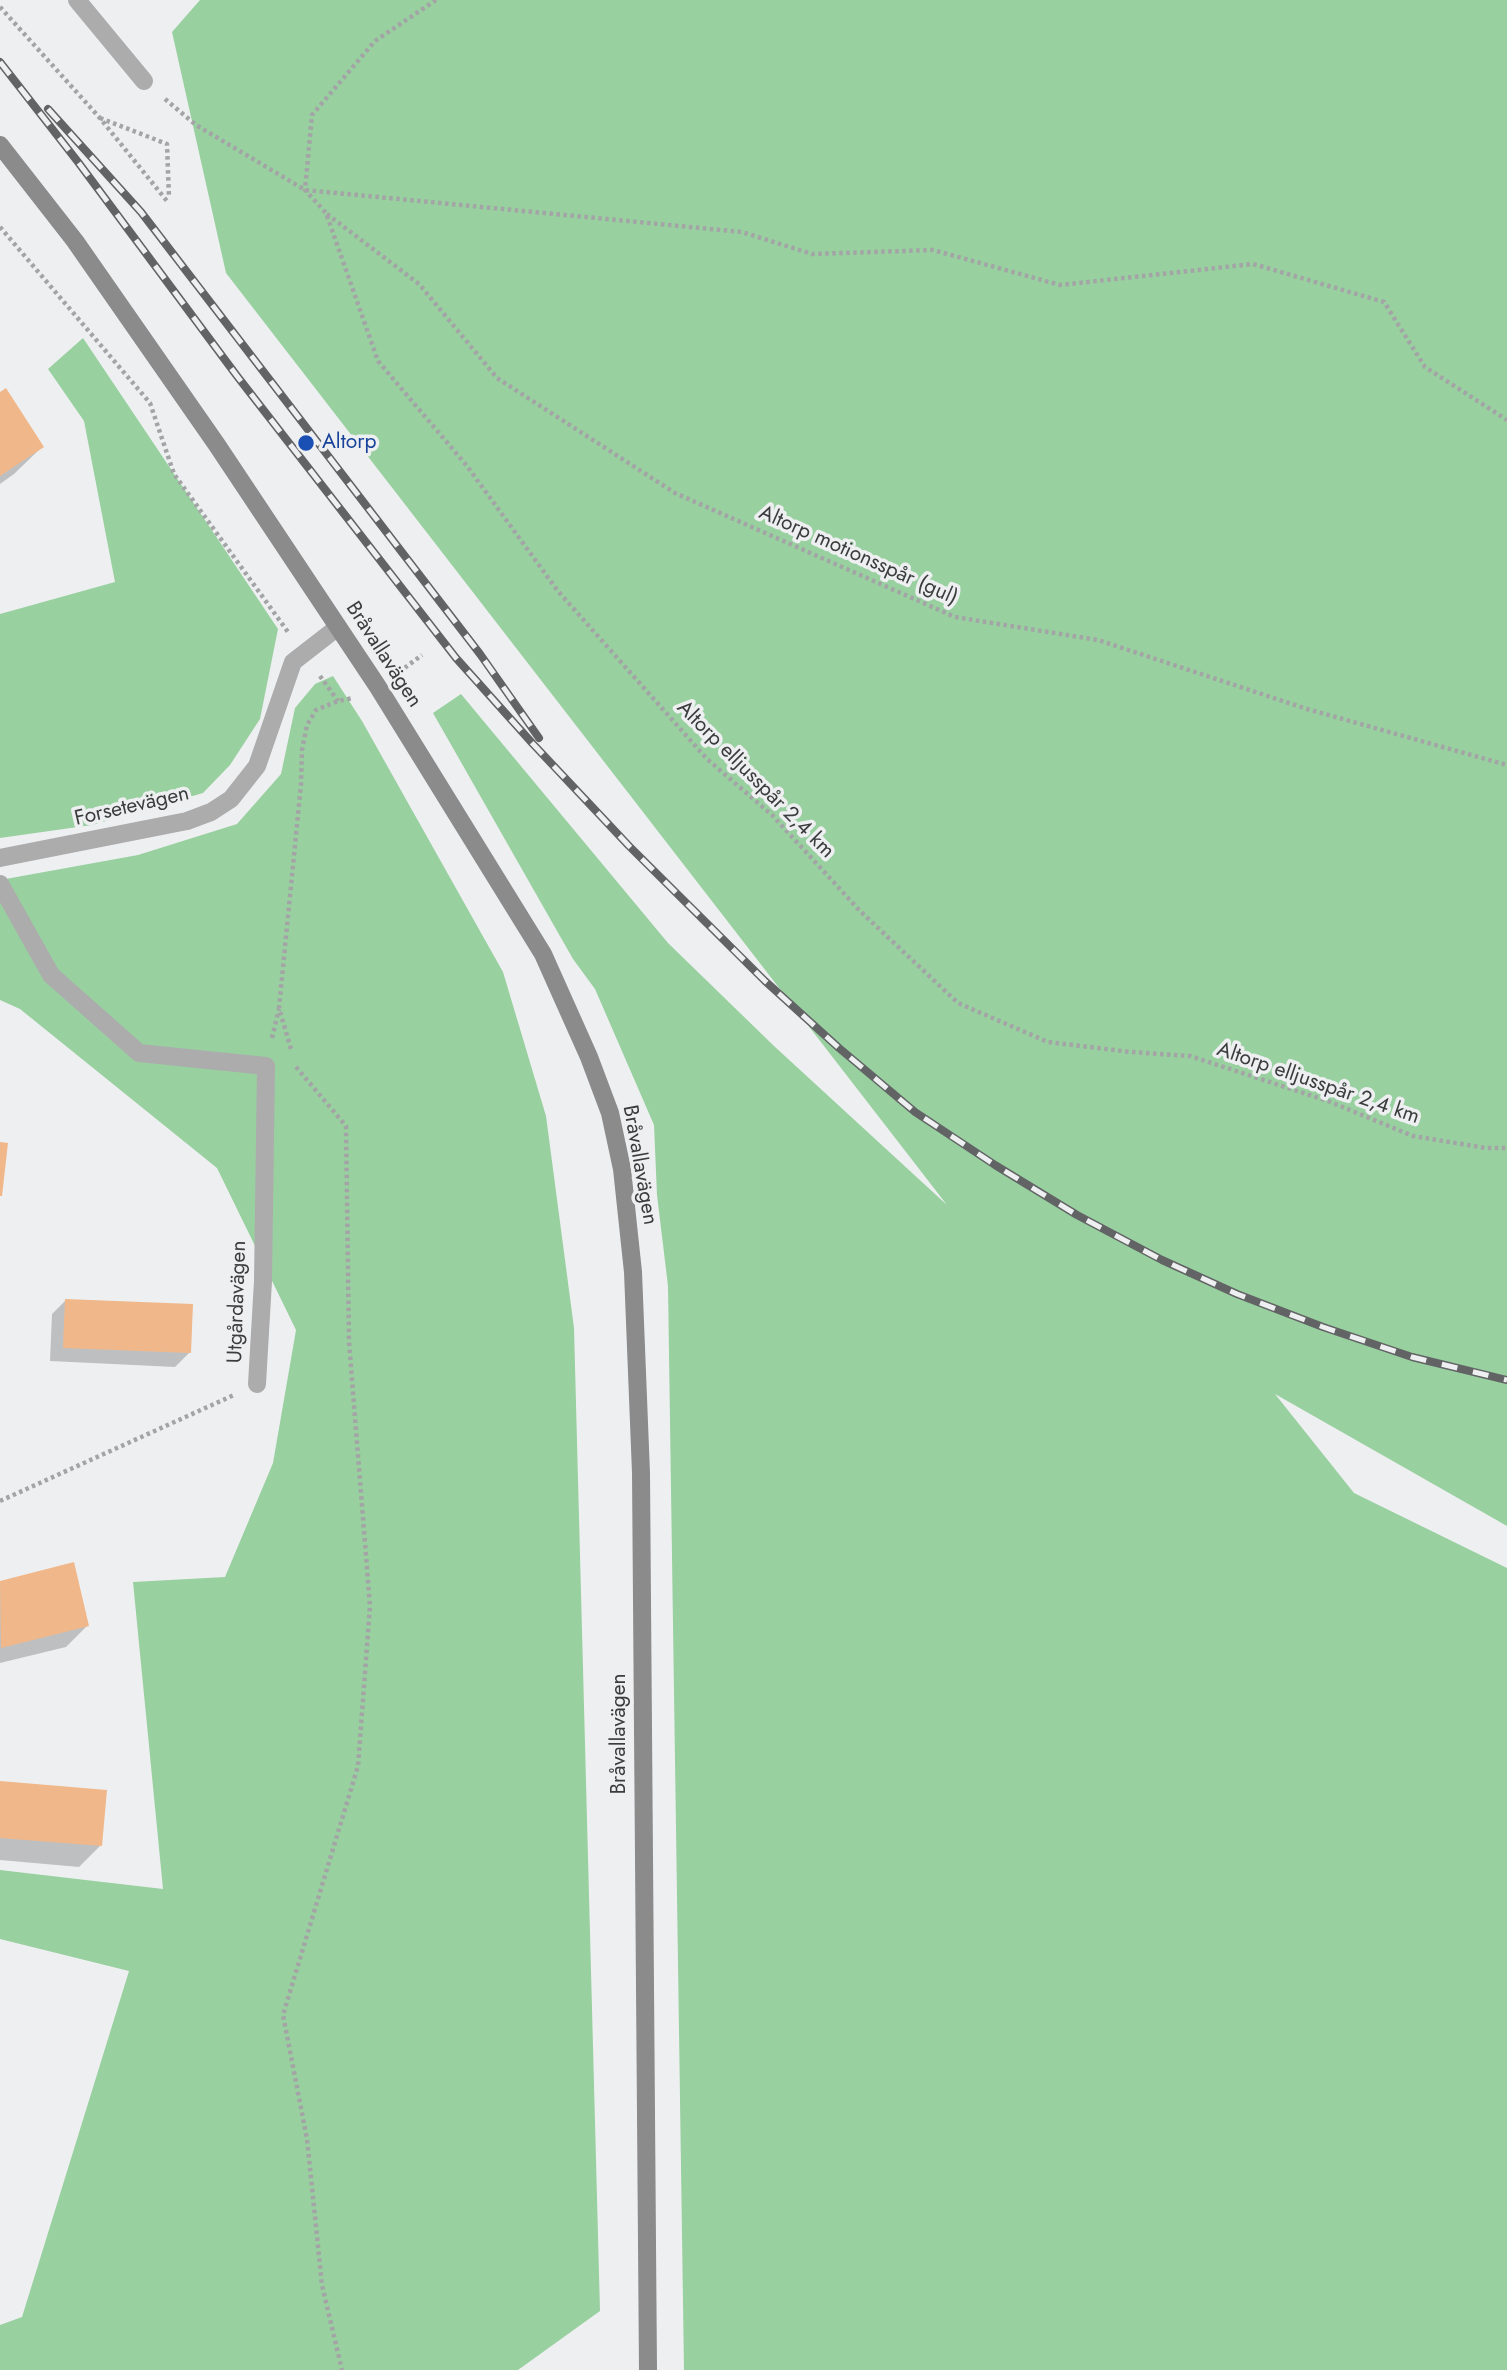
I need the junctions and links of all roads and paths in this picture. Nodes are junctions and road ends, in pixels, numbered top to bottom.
1 (77, 0) edge
2 (436, 0) edge
3 (0, 7) edge
4 (144, 81) joint
5 (99, 117) junction
6 (0, 145) edge
7 (305, 190) junction
8 (326, 213) junction
9 (0, 227) edge
10 (1507, 420) edge
11 (338, 627) junction
12 (304, 654) junction
13 (1507, 765) edge
14 (0, 858) edge
15 (0, 884) edge
16 (1507, 1148) edge
17 (257, 1384) joint
18 (0, 1501) edge
19 (342, 2370) edge
20 (648, 2370) edge

1 - 4 street
2 - 7 path
3 - 5 path
4 - 7 path
5 - 5 path
6 - 11 street, Bråvallavägen
7 - 8 path, Altorp elljusspår 2,4 km
7 - 10 path
8 - 13 path, Altorp motionsspår (gul)
8 - 16 path, Altorp elljusspår 2,4 km
9 - 12 path
11 - 12 street, Forsetevägen
11 - 20 street, Bråvallavägen
12 - 14 street, Forsetevägen
12 - 19 path
15 - 17 street, Utgårdavägen
17 - 18 path, Utgårdavägen

